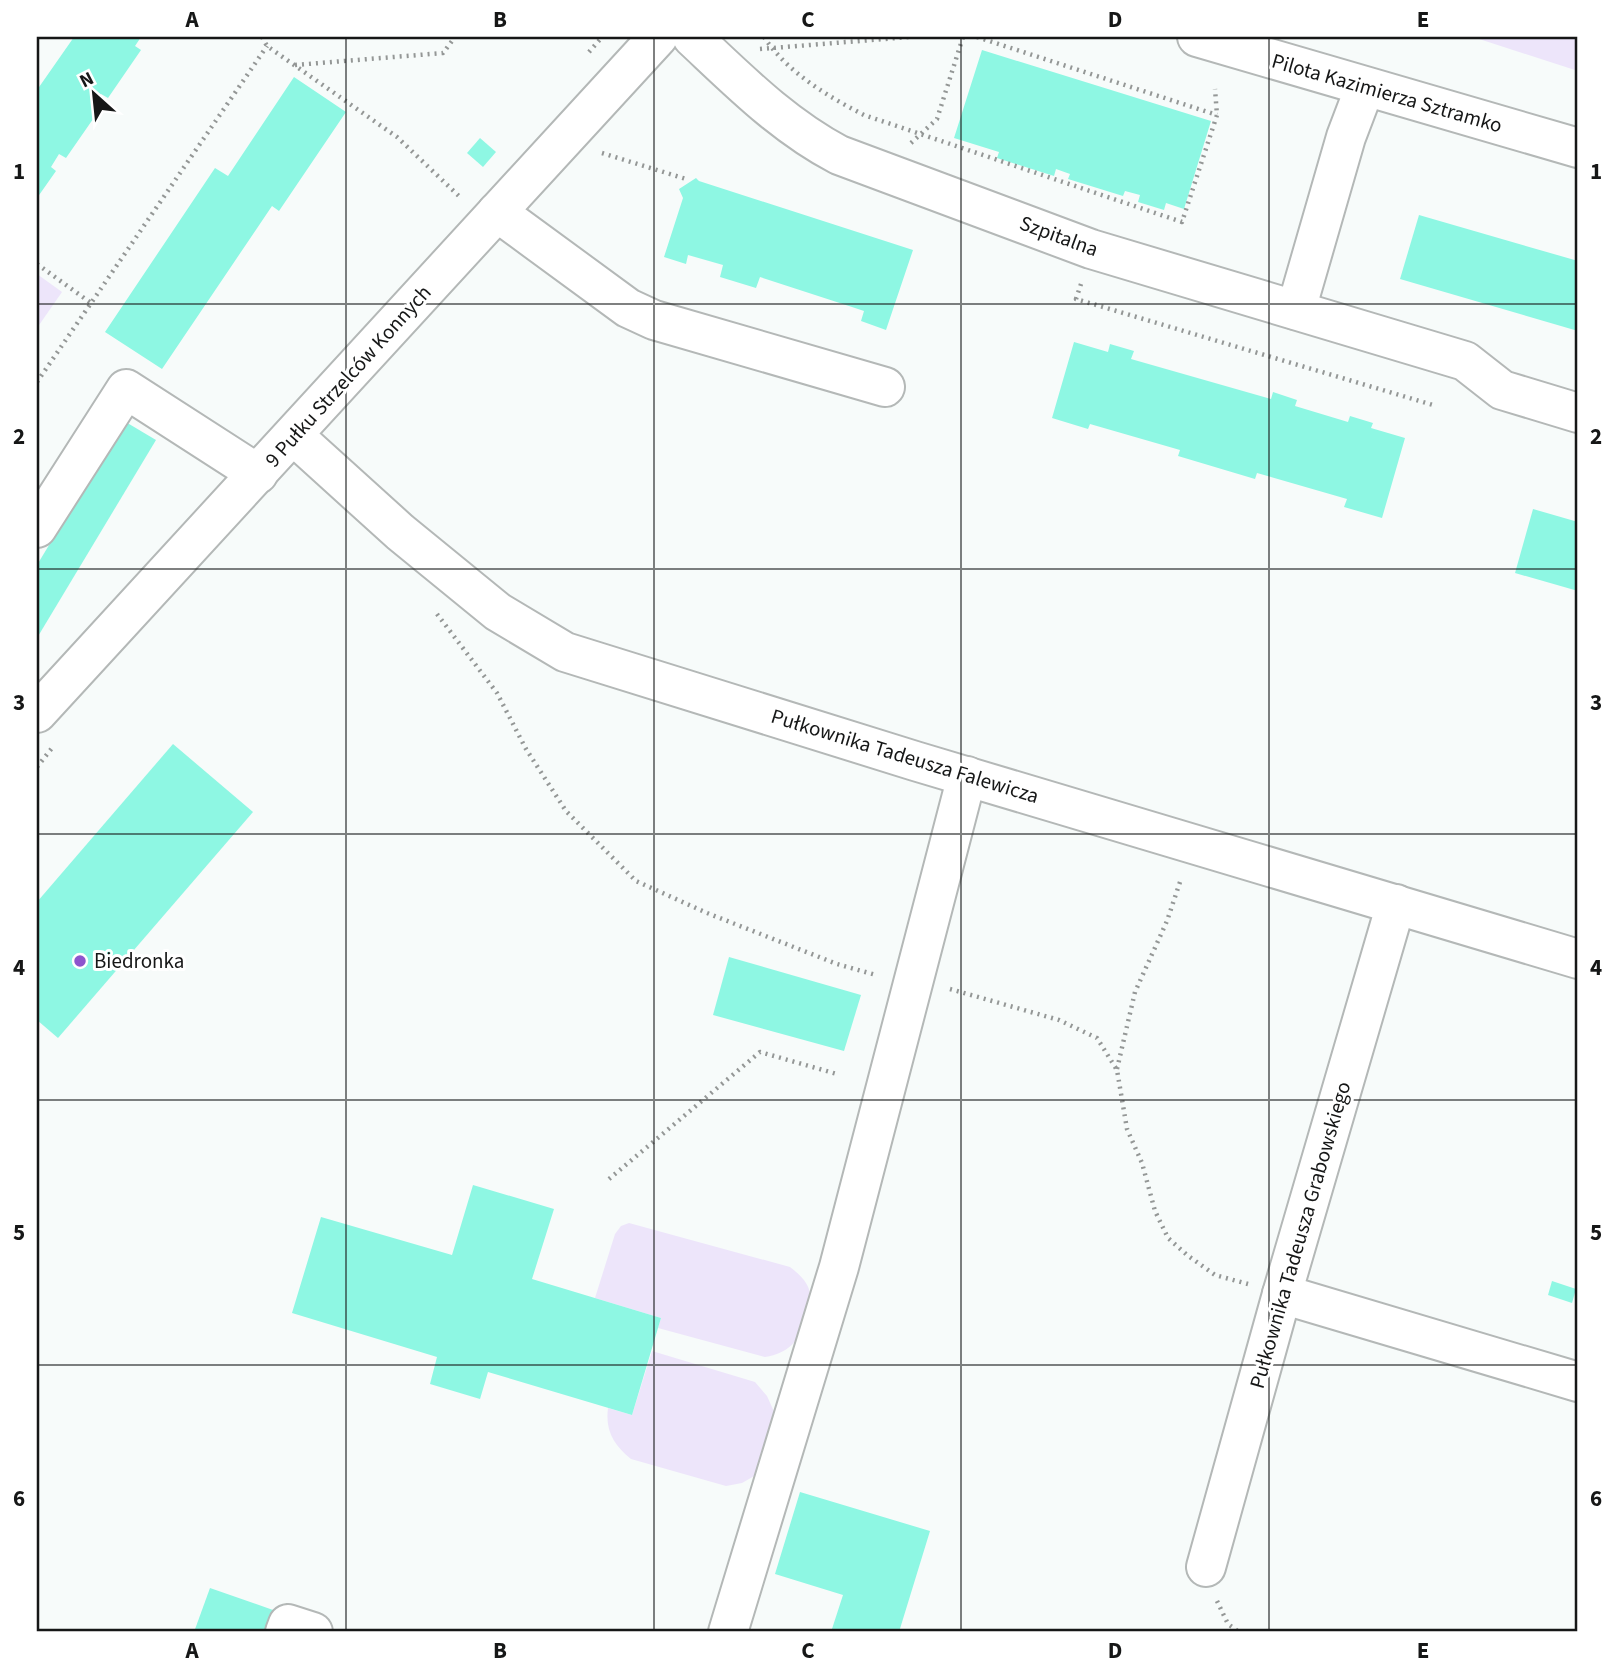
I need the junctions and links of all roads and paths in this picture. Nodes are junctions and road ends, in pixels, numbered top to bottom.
1 (262, 37) edge
2 (455, 37) edge
3 (658, 37) edge
4 (692, 37) edge
5 (764, 37) edge
6 (909, 37) edge
7 (963, 37) edge
8 (977, 37) edge
9 (1196, 37) edge
10 (267, 46) junction
11 (771, 47) junction
12 (759, 49) dead end
13 (294, 65) junction
14 (1365, 87) junction
15 (1215, 89) dead end
16 (1217, 115) junction
17 (920, 135) junction
18 (1578, 148) edge
19 (598, 152) dead end
20 (881, 172) junction
21 (686, 179) dead end
22 (461, 199) dead end
23 (498, 212) junction
24 (1091, 249) junction
25 (37, 264) edge
26 (91, 303) junction
27 (1296, 310) junction
28 (37, 382) edge
29 (885, 387) dead end
30 (1433, 405) dead end
31 (1578, 413) edge
32 (293, 436) junction
33 (258, 474) junction
34 (37, 528) edge
35 (433, 608) dead end
36 (37, 713) edge
37 (967, 776) junction
38 (1194, 845) junction
39 (1396, 904) junction
40 (1578, 959) edge
41 (912, 985) junction
42 (1117, 1070) junction
43 (837, 1074) dead end
44 (609, 1179) dead end
45 (1282, 1294) junction
46 (1578, 1382) edge
47 (1206, 1567) dead end
48 (285, 1632) edge
49 (313, 1632) edge
50 (728, 1632) edge

1 - 10 path
2 - 13 path
3 - 23 street, 9 Pułku Strzelców Konnych
4 - 20 street, Szpitalna
5 - 11 path
6 - 11 path
7 - 17 path
8 - 16 path
9 - 14 street, Pilota Kazimierza Sztramko
10 - 13 path
10 - 26 path
11 - 12 path
11 - 17 path
13 - 22 path
14 - 18 street, Pilota Kazimierza Sztramko
14 - 27 street
15 - 16 path
16 - 17 path
17 - 20 path
19 - 21 path
20 - 24 street, Szpitalna
23 - 29 street
23 - 32 street, 9 Pułku Strzelców Konnych
24 - 27 street, Szpitalna
24 - 30 path
25 - 26 path
26 - 28 path
27 - 31 street, Szpitalna
32 - 33 street, 9 Pułku Strzelców Konnych
32 - 37 street, Pułkownika Tadeusza Falewicza
33 - 34 street
33 - 36 street, 9 Pułku Strzelców Konnych
35 - 41 path
37 - 38 street, Pułkownika Tadeusza Falewicza
37 - 41 street
38 - 39 street, Pułkownika Tadeusza Falewicza
38 - 42 path
39 - 40 street, Pułkownika Tadeusza Falewicza
39 - 45 street, Pułkownika Tadeusza Grabowskiego
41 - 42 path
41 - 50 street
42 - 45 path
43 - 44 path
45 - 46 street
45 - 47 street, Pułkownika Tadeusza Grabowskiego
48 - 49 street

